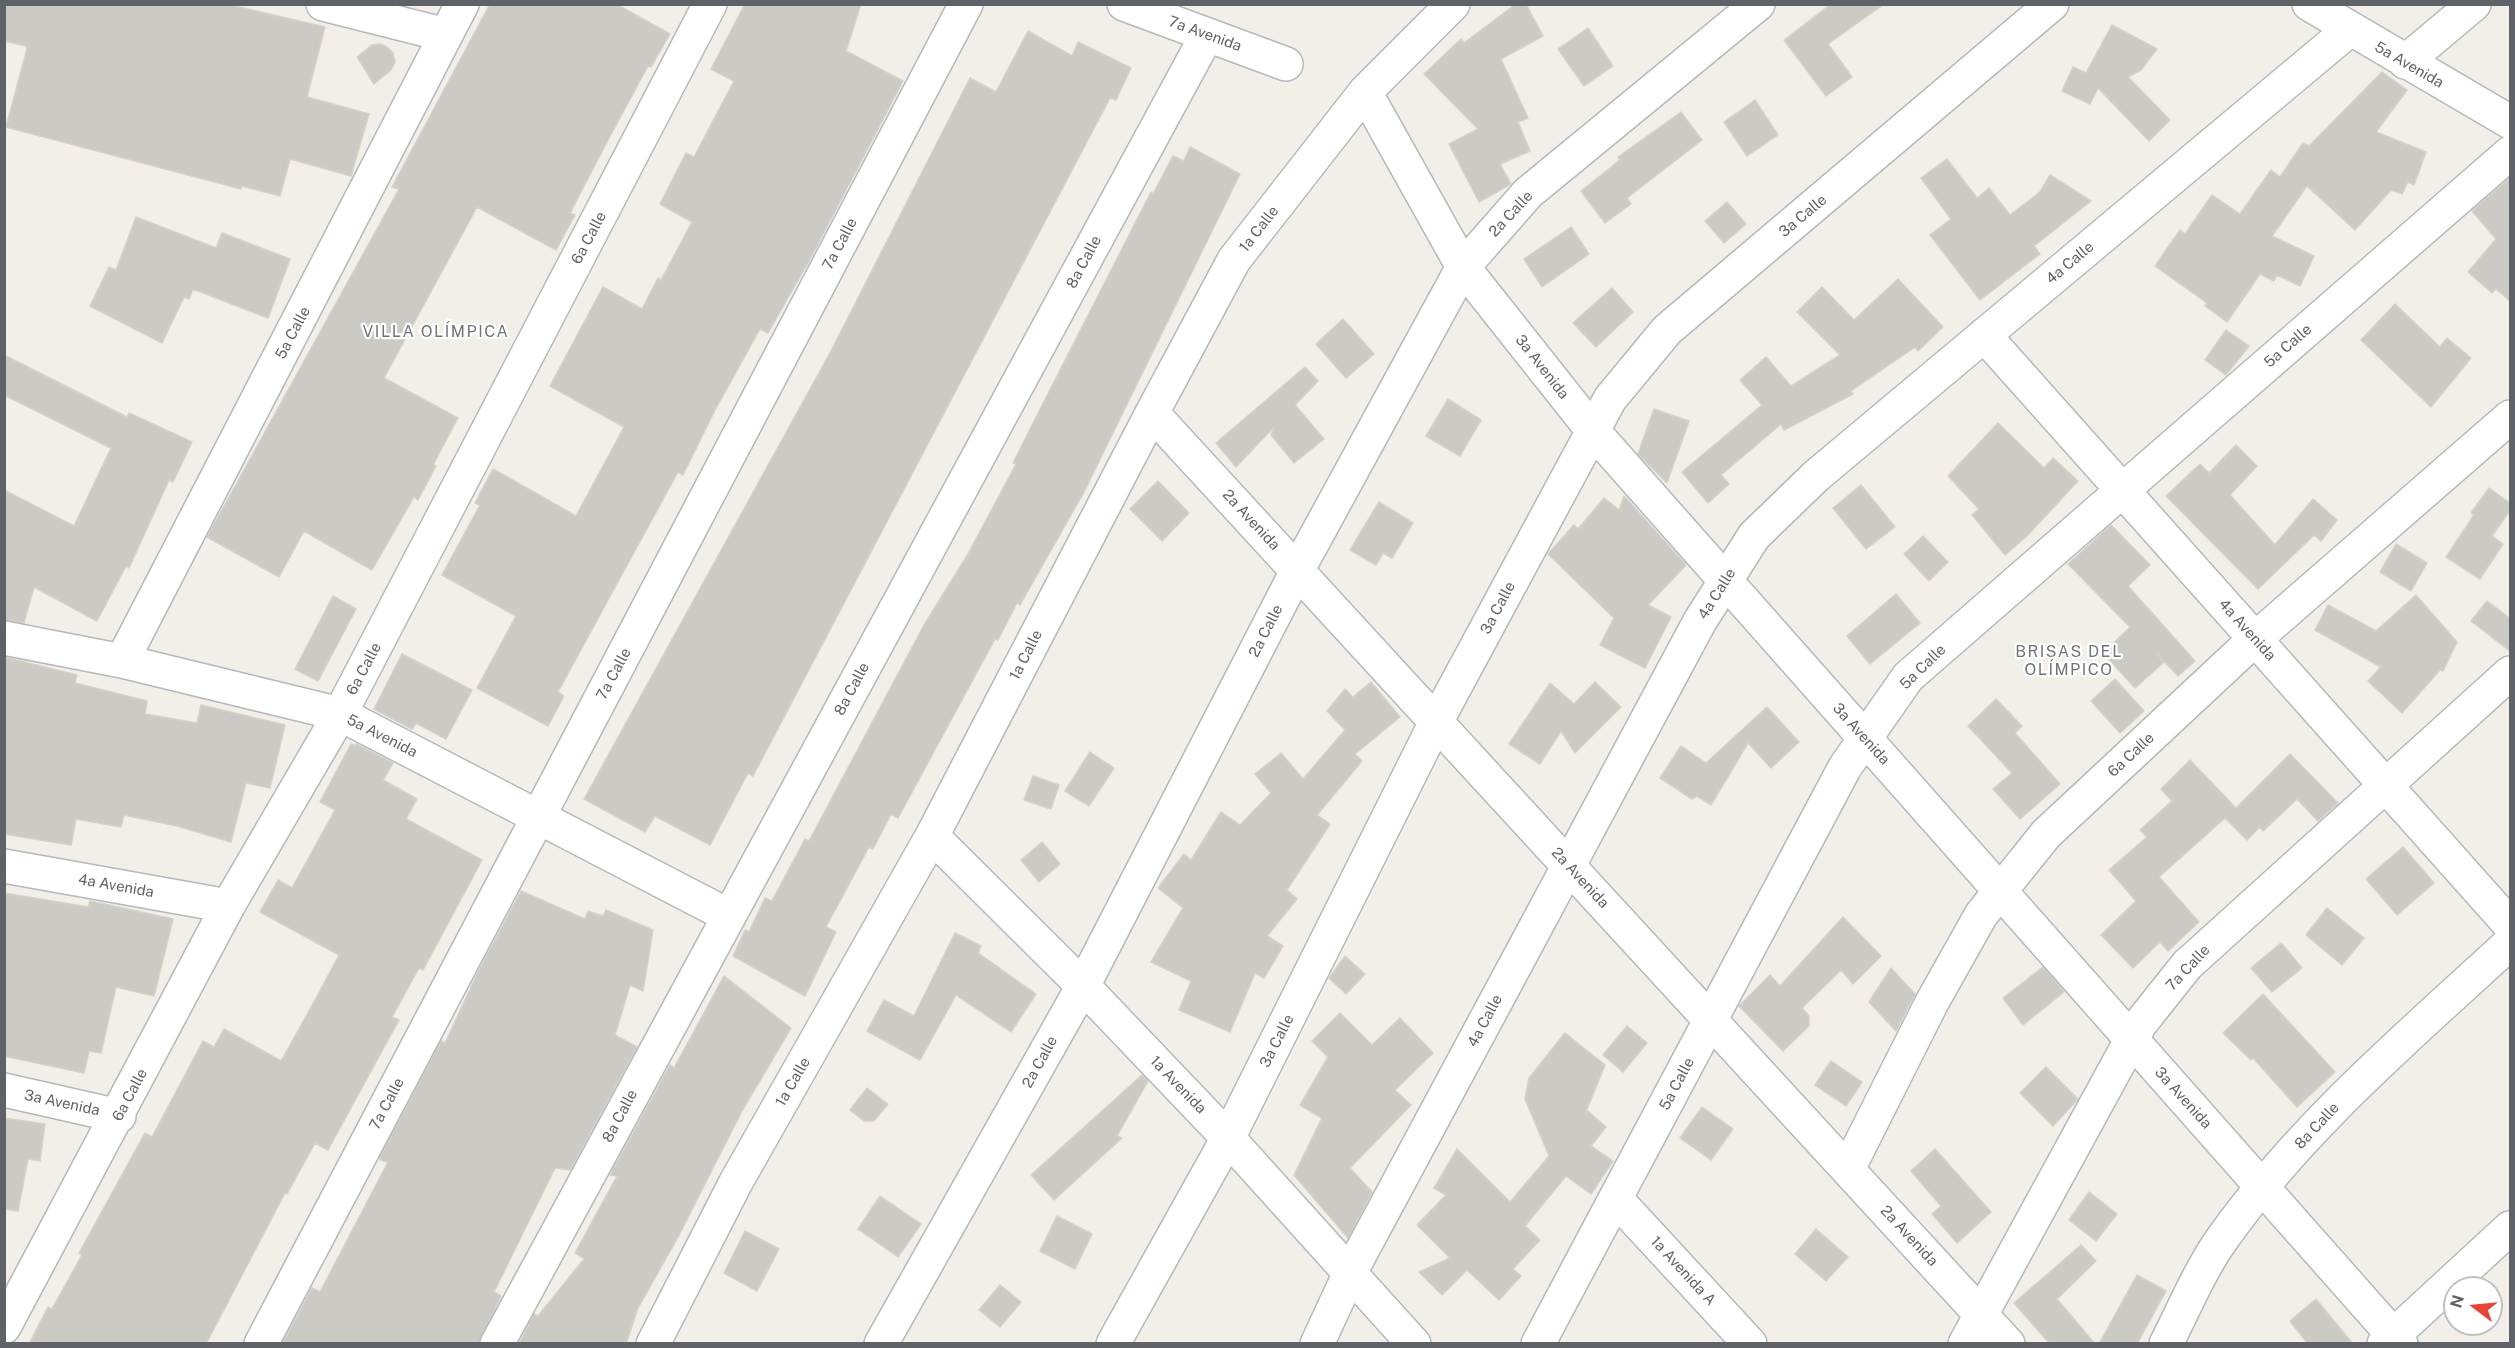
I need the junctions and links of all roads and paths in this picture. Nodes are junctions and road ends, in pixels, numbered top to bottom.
1 (323, 4) edge
2 (462, 4) edge
3 (710, 4) edge
4 (966, 4) edge
5 (1124, 4) edge
6 (1453, 4) edge
7 (1758, 4) edge
8 (2052, 4) edge
9 (2309, 4) edge
10 (2474, 4) edge
11 (2349, 30) junction
12 (446, 35) junction
13 (1207, 35) junction
14 (2405, 62) junction
15 (1286, 64) dead end
16 (1365, 92) junction
17 (2511, 122) edge
18 (2511, 153) edge
19 (1463, 267) junction
20 (1984, 335) junction
21 (1152, 413) junction
22 (2511, 417) edge
23 (1593, 431) junction
24 (2122, 490) junction
25 (1297, 571) junction
26 (1726, 581) junction
27 (4, 638) edge
28 (2255, 639) junction
29 (122, 661) junction
30 (2511, 673) edge
31 (340, 714) junction
32 (1436, 722) junction
33 (1865, 738) junction
34 (2386, 786) junction
35 (539, 818) junction
36 (932, 836) junction
37 (4, 866) edge
38 (1569, 866) junction
39 (2001, 891) junction
40 (228, 906) junction
41 (729, 916) junction
42 (2511, 925) edge
43 (2511, 943) edge
44 (1083, 986) junction
45 (1711, 1021) junction
46 (2132, 1039) junction
47 (4, 1090) edge
48 (119, 1116) junction
49 (1228, 1138) junction
50 (1848, 1169) junction
51 (2263, 1188) junction
52 (1616, 1199) junction
53 (2511, 1228) edge
54 (1350, 1273) junction
55 (1981, 1315) junction
56 (7, 1317) edge
57 (2392, 1340) edge
58 (261, 1344) edge
59 (497, 1344) edge
60 (653, 1344) edge
61 (881, 1344) edge
62 (1113, 1344) edge
63 (1317, 1344) edge
64 (1414, 1344) edge
65 (1539, 1344) edge
66 (1750, 1344) edge
67 (1965, 1344) edge
68 (2008, 1344) edge
69 (2166, 1344) edge

1 - 12 street
2 - 12 street, 5a Calle
3 - 31 street, 6a Calle
4 - 35 street, 7a Calle
5 - 13 street, 7a Avenida
6 - 16 street, 1a Calle
7 - 19 street, 2a Calle
8 - 23 street, 3a Calle
9 - 11 street, 5a Avenida
10 - 14 street
11 - 14 street, 5a Avenida
11 - 20 street, 4a Calle
12 - 29 street, 5a Calle
13 - 15 street, 7a Avenida
13 - 41 street, 8a Calle
14 - 17 street, 5a Avenida
16 - 19 street, 3a Avenida
16 - 21 street, 1a Calle
18 - 24 street, 5a Calle
19 - 23 street, 3a Avenida
19 - 25 street, 2a Calle
20 - 24 street, 4a Avenida
20 - 26 street, 4a Calle
21 - 25 street, 2a Avenida
21 - 36 street, 1a Calle
22 - 28 street, 6a Calle
23 - 26 street, 3a Avenida
23 - 32 street, 3a Calle
24 - 28 street, 4a Avenida
24 - 33 street, 5a Calle
25 - 32 street, 2a Avenida
25 - 44 street, 2a Calle
26 - 33 street, 3a Avenida
26 - 38 street, 4a Calle
27 - 29 street, 5a Avenida
28 - 34 street, 4a Avenida
28 - 39 street, 6a Calle
29 - 31 street, 5a Avenida
30 - 34 street, 7a Calle
31 - 35 street, 5a Avenida
31 - 40 street, 6a Calle
32 - 38 street, 2a Avenida
32 - 49 street, 3a Calle
33 - 39 street, 3a Avenida
33 - 45 street, 5a Calle
34 - 42 street, 4a Avenida
34 - 46 street, 7a Calle
35 - 41 street, 5a Avenida
35 - 58 street, 7a Calle
36 - 44 street, 1a Avenida
36 - 60 street, 1a Calle
37 - 40 street, 4a Avenida
38 - 45 street, 2a Avenida
38 - 54 street, 4a Calle
39 - 46 street, 3a Avenida
39 - 50 street, 6a Calle
40 - 48 street, 6a Calle
41 - 59 street, 8a Calle
43 - 51 street, 8a Calle
44 - 49 street, 1a Avenida
44 - 61 street, 2a Calle
45 - 50 street, 2a Avenida
45 - 52 street, 5a Calle
46 - 51 street, 3a Avenida
46 - 55 street, 7a Calle
47 - 48 street, 3a Avenida
48 - 56 street, 6a Calle
49 - 54 street, 1a Avenida
49 - 62 street, 3a Calle
50 - 55 street, 2a Avenida
51 - 57 street, 3a Avenida
51 - 69 street, 8a Calle
52 - 65 street, 5a Calle
52 - 66 street, 1a Avenida A
53 - 57 street
54 - 63 street, 4a Calle
54 - 64 street, 1a Avenida
55 - 67 street, 7a Calle
55 - 68 street, 2a Avenida

